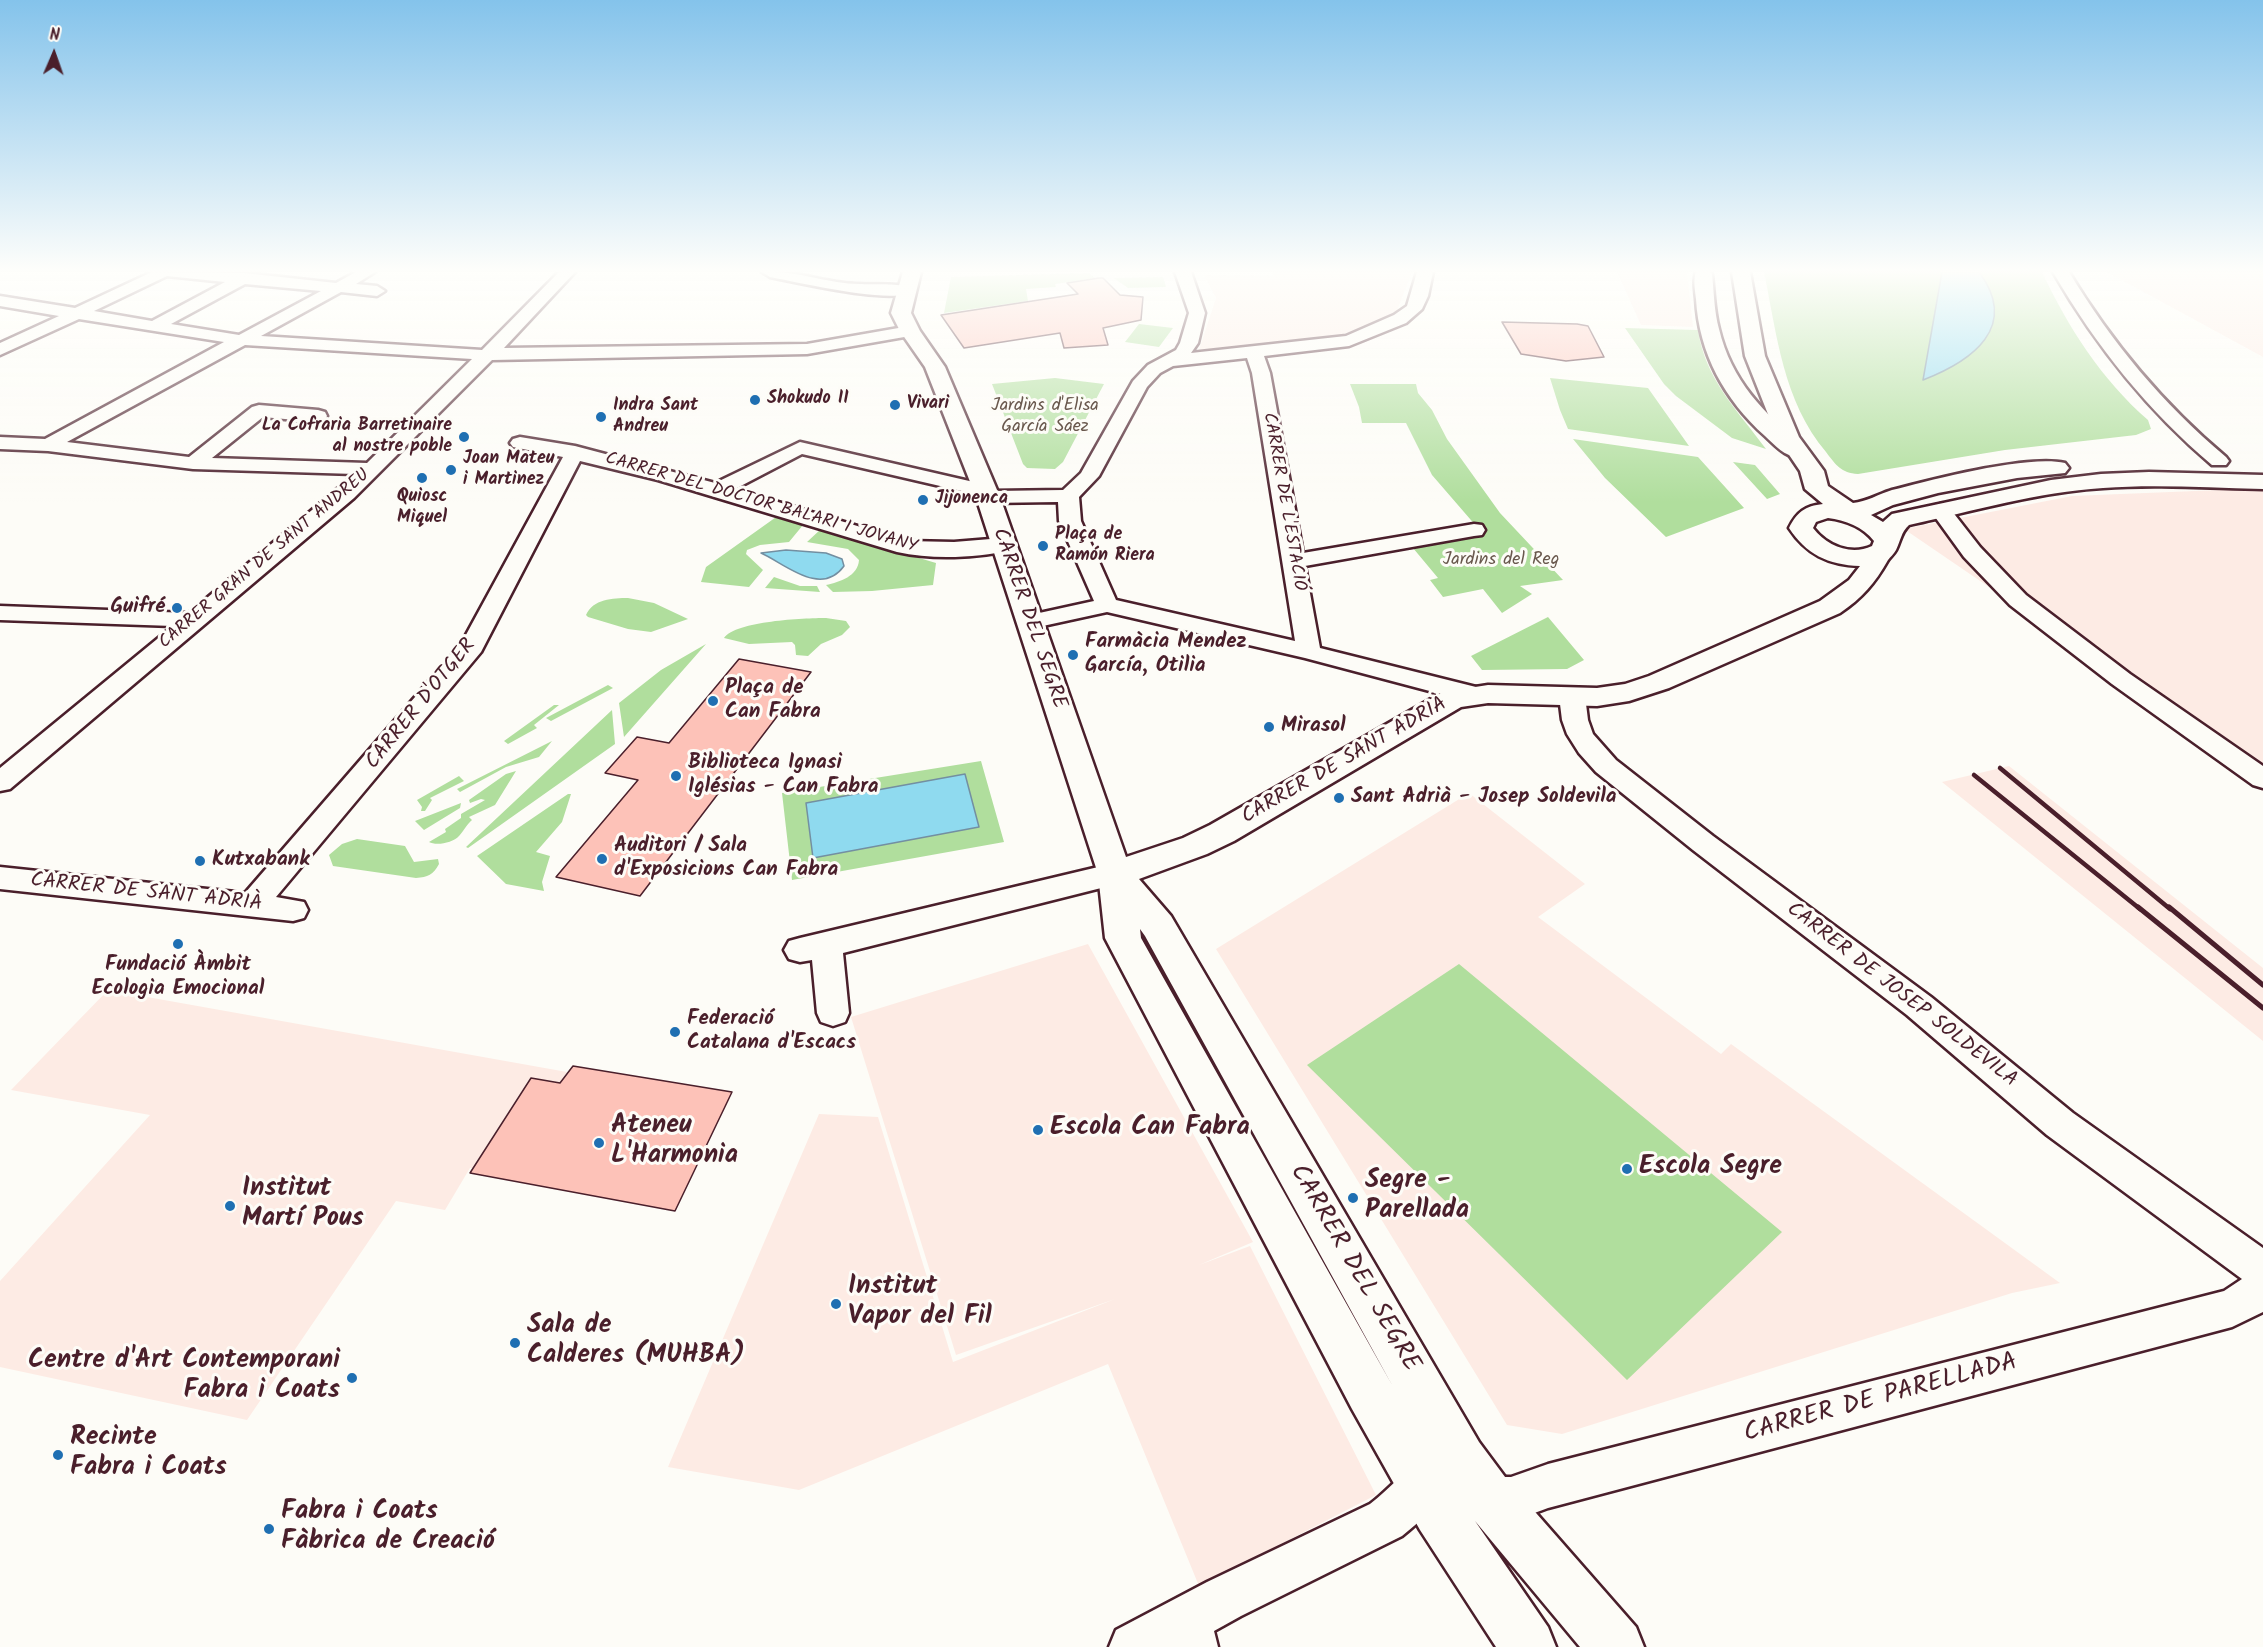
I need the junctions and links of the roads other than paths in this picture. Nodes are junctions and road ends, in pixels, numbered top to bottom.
1 (225, 349) edge
2 (386, 349) edge
3 (492, 349) edge
4 (808, 349) edge
5 (922, 349) edge
6 (1186, 349) edge
7 (1281, 349) edge
8 (1715, 349) edge
9 (1754, 349) edge
10 (2110, 349) edge
11 (1254, 352) junction
12 (486, 355) junction
13 (1170, 361) junction
14 (318, 416) dead end
15 (0, 443) edge
16 (520, 443) dead end
17 (48, 445) junction
18 (1796, 451) junction
19 (575, 452) junction
20 (2219, 462) junction
21 (193, 463) junction
22 (2263, 463) edge
23 (373, 469) junction
24 (1812, 471) junction
25 (2252, 481) edge
26 (716, 491) junction
27 (986, 494) junction
28 (1068, 496) junction
29 (1884, 500) junction
30 (1941, 510) junction
31 (1847, 514) junction
32 (1474, 530) dead end
33 (1003, 545) junction
34 (1881, 548) junction
35 (1830, 553) junction
36 (1293, 561) junction
37 (1858, 585) junction
38 (1107, 605) junction
39 (0, 613) edge
40 (193, 620) junction
41 (1029, 622) junction
42 (1309, 652) junction
43 (1475, 695) junction
44 (1572, 696) junction
45 (2263, 780) edge
46 (0, 782) edge
47 (1115, 874) junction
48 (0, 878) edge
49 (253, 904) junction
50 (293, 910) dead end
51 (833, 1013) dead end
52 (2263, 1270) edge
53 (2263, 1283) edge
54 (1431, 1498) junction
55 (1490, 1499) junction
56 (1191, 1633) edge
57 (1132, 1647) edge
58 (1528, 1647) edge
59 (1616, 1647) edge

1 - 17 street
2 - 12 street
3 - 12 street, CARRER GRAN DE SANT ANDREU
4 - 12 street
5 - 27 main road, CARRER DEL SEGRE
6 - 13 street
7 - 11 street
8 - 18 main road
9 - 18 main road
10 - 20 street
11 - 13 street
11 - 36 street, CARRER DE L'ESTACIÓ
12 - 23 street, CARRER GRAN DE SANT ANDREU
13 - 28 street
14 - 21 street
15 - 17 street
16 - 19 street, CARRER DEL DOCTOR BALARI I JOVANY
17 - 21 street
18 - 24 main road
19 - 26 street, CARRER DEL DOCTOR BALARI I JOVANY
19 - 49 street, CARRER D'OTGER
20 - 22 main road
20 - 25 main road
20 - 29 main road
21 - 23 street
23 - 40 street, CARRER GRAN DE SANT ANDREU
24 - 29 main road
24 - 31 main road
25 - 30 main road, CARRER DE SANT ADRIÀ
26 - 27 street
26 - 33 street, CARRER DEL DOCTOR BALARI I JOVANY
27 - 28 street
27 - 33 main road, CARRER DEL SEGRE
28 - 38 street
29 - 31 main road
30 - 34 main road, CARRER DE SANT ADRIÀ
30 - 45 street
31 - 34 main road
31 - 35 main road
32 - 36 street
33 - 41 main road, CARRER DEL SEGRE
34 - 35 main road
34 - 37 main road, CARRER DE SANT ADRIÀ
35 - 37 main road
36 - 42 street, CARRER DE L'ESTACIÓ
37 - 44 main road, CARRER DE SANT ADRIÀ
38 - 41 street
38 - 42 street
39 - 40 street
40 - 46 street, CARRER GRAN DE SANT ANDREU
41 - 47 main road, CARRER DEL SEGRE
42 - 43 street
43 - 44 main road, CARRER DE SANT ADRIÀ
43 - 47 main road, CARRER DE SANT ADRIÀ
44 - 52 street, CARRER DE JOSEP SOLDEVILA
47 - 51 street, CARRER DE SANT ADRIÀ
47 - 54 main road, CARRER DEL SEGRE
47 - 55 main road, CARRER DEL SEGRE
48 - 49 street, CARRER DE SANT ADRIÀ
49 - 50 street, CARRER DE SANT ADRIÀ
53 - 55 street, CARRER DE PARELLADA
54 - 56 street
54 - 58 main road, CARRER DEL SEGRE
55 - 59 main road, CARRER DEL SEGRE
56 - 57 street

